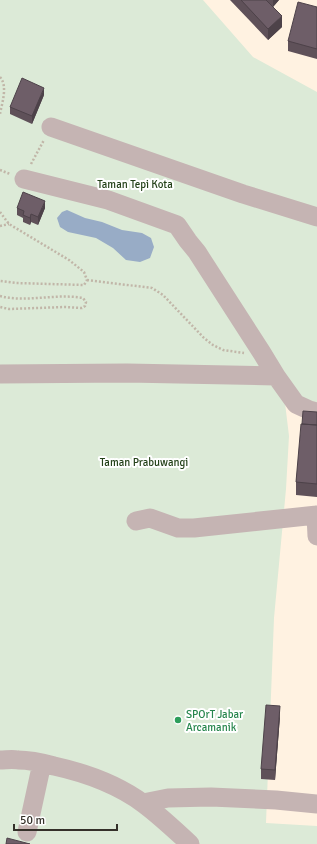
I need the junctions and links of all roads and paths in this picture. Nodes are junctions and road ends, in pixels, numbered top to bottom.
1 (0, 77) edge
2 (0, 114) edge
3 (51, 127) joint
4 (24, 179) joint
5 (0, 212) edge
6 (317, 217) edge
7 (9, 224) junction
8 (0, 226) edge
9 (87, 280) junction
10 (0, 281) edge
11 (0, 296) edge
12 (0, 307) edge
13 (262, 353) junction
14 (0, 374) edge
15 (276, 376) junction
16 (317, 412) edge
17 (317, 515) edge
18 (136, 521) dead end
19 (317, 536) edge
20 (0, 760) edge
21 (42, 763) junction
22 (143, 804) junction
23 (317, 804) edge
24 (28, 832) dead end
25 (190, 844) edge

1 - 2 path
3 - 4 path
3 - 6 lane
4 - 13 lane
5 - 7 path
7 - 8 path
7 - 9 path
9 - 10 path
9 - 13 path
11 - 12 path
13 - 15 lane
14 - 15 lane
15 - 16 lane
17 - 18 lane
17 - 19 lane
20 - 21 lane
21 - 22 lane
21 - 24 lane
22 - 23 lane
22 - 25 lane

